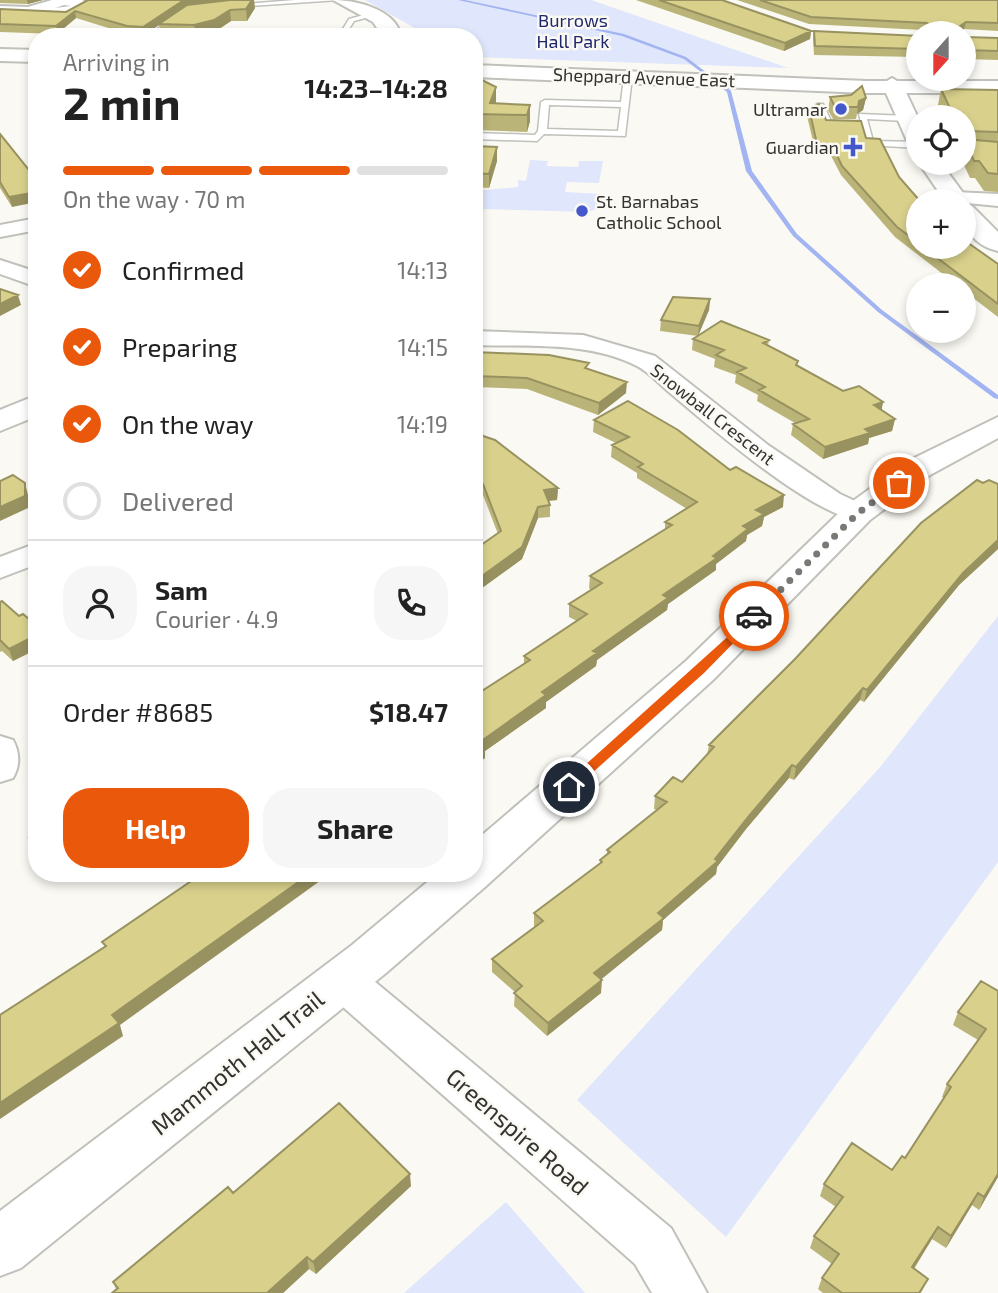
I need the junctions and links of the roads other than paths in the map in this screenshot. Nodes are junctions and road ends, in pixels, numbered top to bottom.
1 (339, 0) edge
2 (229, 5) edge
3 (0, 10) edge
4 (33, 10) edge
5 (186, 12) edge
6 (371, 15) junction
7 (162, 28) edge
8 (346, 28) edge
9 (387, 28) edge
10 (0, 55) edge
11 (28, 56) edge
12 (483, 71) edge
13 (628, 76) junction
14 (892, 84) junction
15 (998, 87) edge
16 (821, 97) junction
17 (624, 104) junction
18 (859, 116) junction
19 (905, 118) joint
20 (542, 131) junction
21 (483, 136) edge
22 (906, 144) edge
23 (998, 200) edge
24 (976, 202) edge
25 (28, 226) edge
26 (976, 227) edge
27 (0, 231) edge
28 (998, 244) edge
29 (0, 267) edge
30 (28, 277) edge
31 (483, 338) edge
32 (28, 408) edge
33 (0, 422) edge
34 (998, 426) edge
35 (858, 513) junction
36 (28, 556) edge
37 (0, 569) edge
38 (0, 749) edge
39 (0, 769) edge
40 (483, 861) edge
41 (459, 882) edge
42 (341, 979) junction
43 (0, 1247) edge
44 (681, 1293) edge

1 - 2 lane
1 - 6 street
3 - 4 street
5 - 7 lane
6 - 8 lane
6 - 9 street
10 - 11 street
12 - 13 street, Sheppard Avenue East
13 - 16 street, Sheppard Avenue East
13 - 17 lane
14 - 15 street, Sheppard Avenue East
14 - 16 street, Sheppard Avenue East
14 - 19 street
16 - 18 lane
17 - 20 lane
17 - 20 lane
18 - 19 lane
18 - 22 lane
20 - 21 lane
23 - 24 street
25 - 27 street
26 - 28 street
29 - 30 street
31 - 35 street, Snowball Crescent
32 - 33 street
34 - 35 street
35 - 40 street
36 - 37 street
38 - 39 street
41 - 42 street, Mammoth Hall Trail
42 - 43 street, Mammoth Hall Trail
42 - 44 street, Greenspire Road

